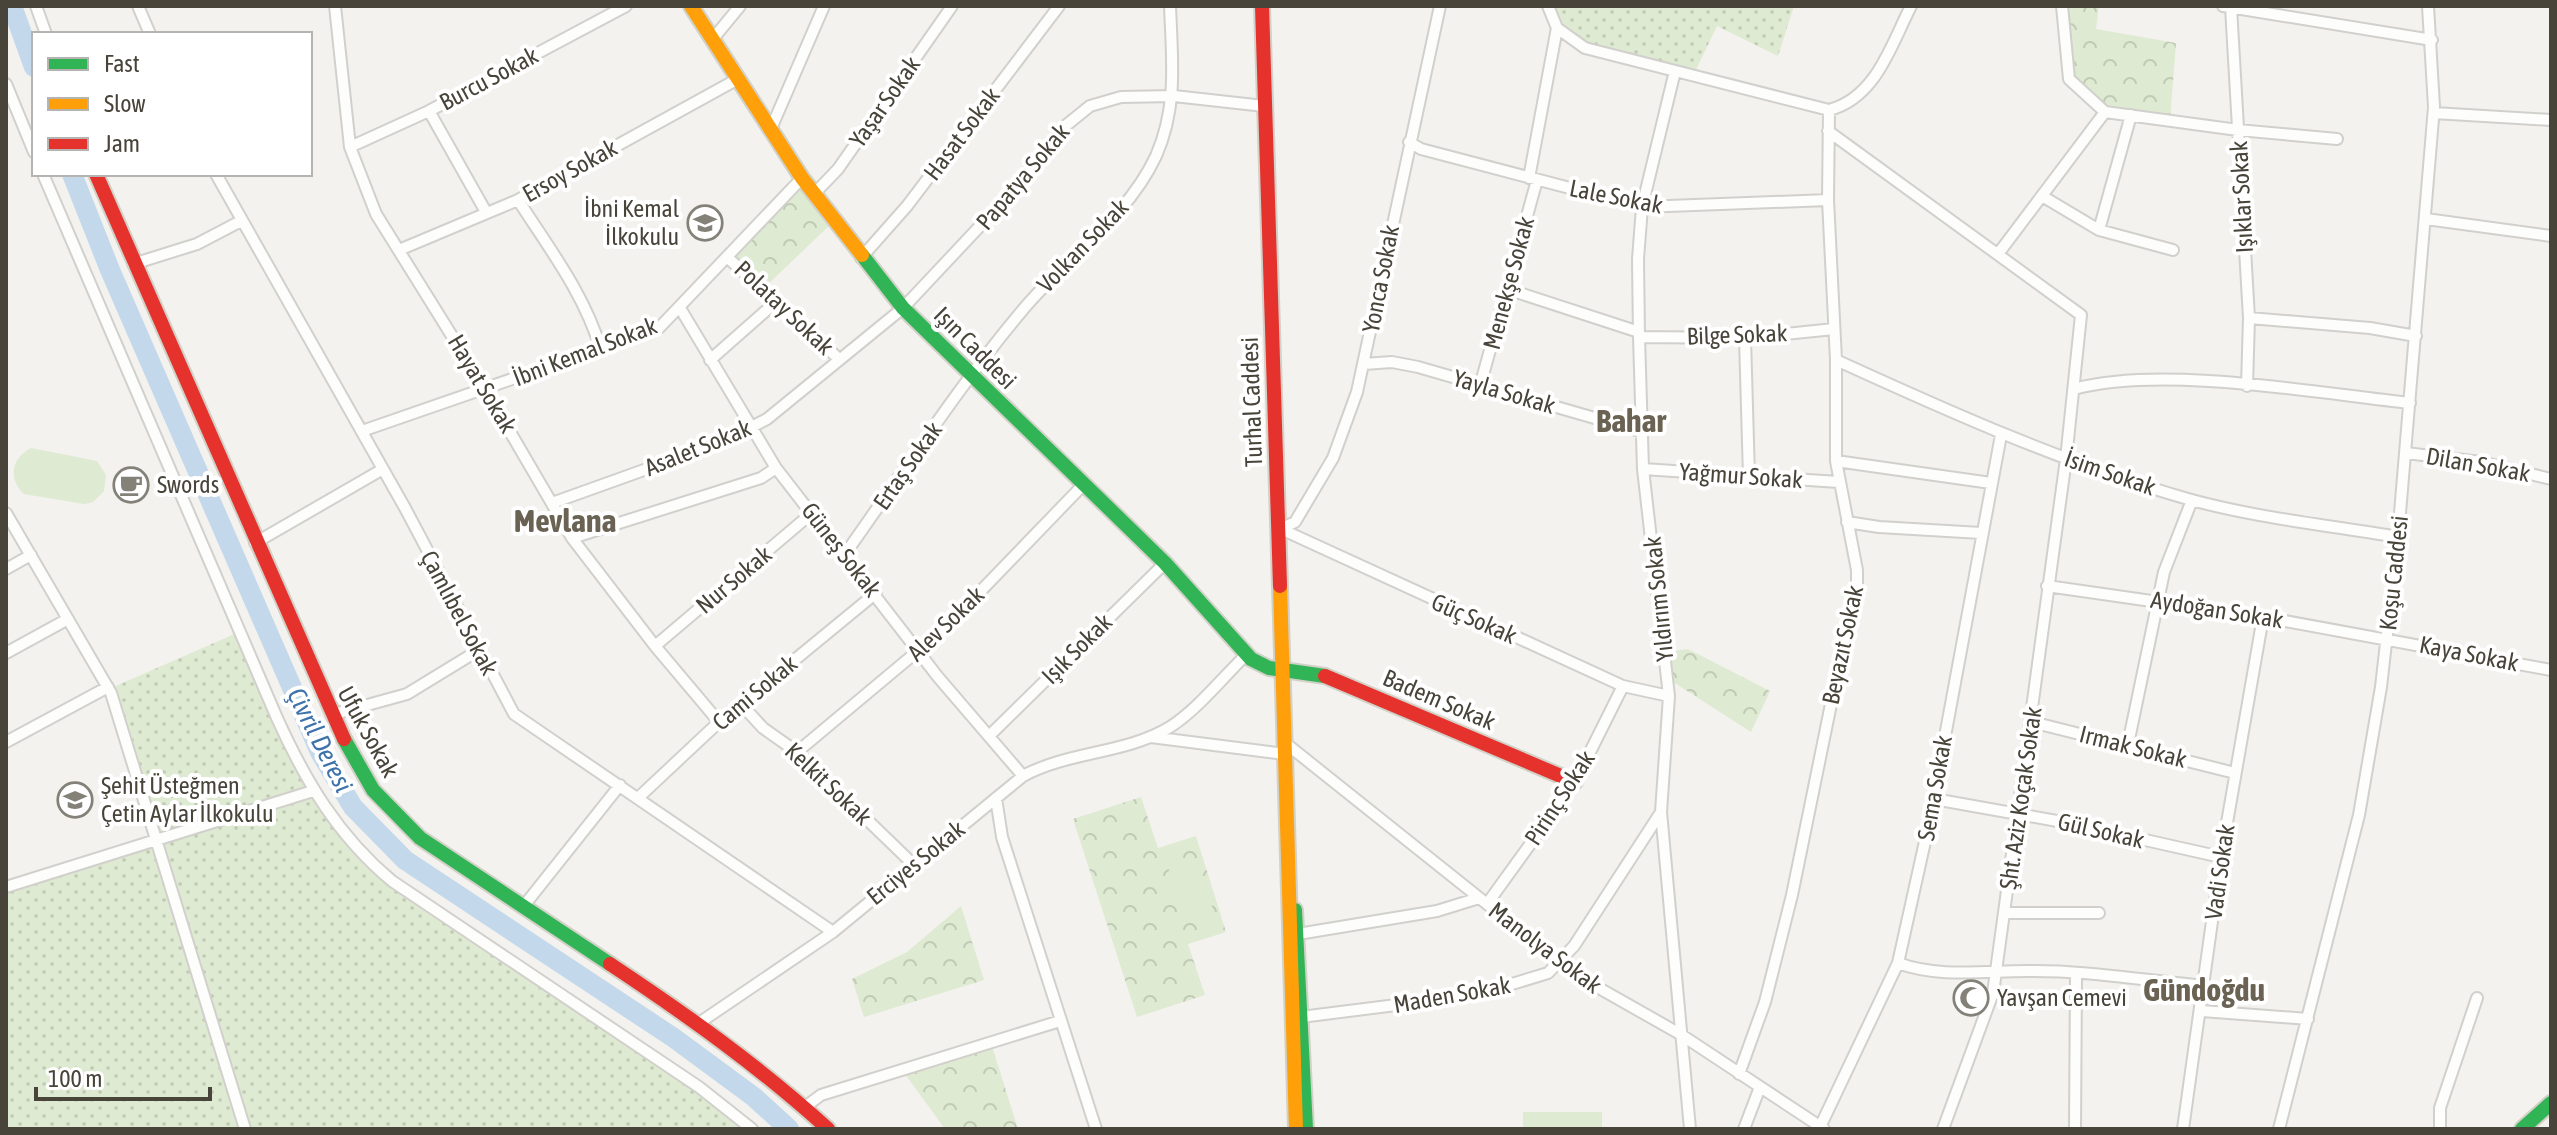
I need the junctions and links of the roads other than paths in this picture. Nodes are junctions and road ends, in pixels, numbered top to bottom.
1 (36, 6) edge
2 (138, 6) edge
3 (335, 6) edge
4 (626, 6) edge
5 (691, 6) edge
6 (740, 6) edge
7 (824, 6) edge
8 (952, 6) edge
9 (1059, 6) edge
10 (1170, 6) edge
11 (1262, 6) edge
12 (1440, 6) edge
13 (1548, 6) edge
14 (1911, 6) edge
15 (2062, 6) edge
16 (2428, 6) edge
17 (2227, 7) edge
18 (2286, 11) edge
19 (1557, 28) junction
20 (45, 32) edge
21 (149, 32) edge
22 (712, 40) junction
23 (2432, 40) junction
24 (1675, 71) junction
25 (736, 80) junction
26 (6, 84) edge
27 (1174, 96) junction
28 (1264, 106) junction
29 (1829, 110) junction
30 (429, 111) junction
31 (2105, 112) junction
32 (2434, 113) junction
33 (2131, 115) junction
34 (2551, 120) edge
35 (2238, 130) junction
36 (770, 131) junction
37 (1828, 131) junction
38 (2337, 139) dead end
39 (1409, 142) junction
40 (32, 147) edge
41 (350, 147) junction
42 (44, 176) edge
43 (97, 176) edge
44 (217, 176) edge
45 (802, 178) junction
46 (1533, 179) junction
47 (814, 194) junction
48 (2042, 196) junction
49 (518, 200) junction
50 (1828, 200) junction
51 (1642, 207) junction
52 (486, 212) junction
53 (2426, 219) junction
54 (241, 221) junction
55 (2099, 230) junction
56 (2551, 236) edge
57 (399, 250) junction
58 (2173, 250) dead end
59 (1998, 254) junction
60 (728, 258) junction
61 (861, 258) junction
62 (133, 264) junction
63 (1507, 289) junction
64 (777, 301) junction
65 (680, 308) junction
66 (903, 308) junction
67 (2249, 318) junction
68 (1834, 329) junction
69 (1639, 334) junction
70 (2416, 336) junction
71 (1745, 338) junction
72 (601, 350) junction
73 (839, 359) junction
74 (710, 360) junction
75 (1836, 360) junction
76 (1364, 364) junction
77 (971, 377) junction
78 (1480, 386) junction
79 (2247, 386) junction
80 (485, 389) junction
81 (2074, 389) junction
82 (2410, 403) junction
83 (750, 429) junction
84 (362, 431) junction
85 (1643, 432) junction
86 (2001, 435) junction
87 (2406, 453) junction
88 (2066, 459) junction
89 (1836, 461) junction
90 (776, 468) junction
91 (383, 469) junction
92 (1643, 469) junction
93 (1749, 477) junction
94 (2551, 479) edge
95 (1839, 482) junction
96 (1991, 483) junction
97 (1084, 484) junction
98 (2192, 500) junction
99 (552, 503) junction
100 (6, 513) edge
101 (812, 513) junction
102 (1847, 522) junction
103 (1280, 530) junction
104 (1981, 533) junction
105 (2398, 537) junction
106 (572, 538) junction
107 (255, 543) junction
108 (845, 554) junction
109 (31, 555) junction
110 (1165, 563) junction
111 (6, 569) edge
112 (2047, 586) junction
113 (876, 593) junction
114 (2157, 600) junction
115 (2263, 617) junction
116 (68, 619) junction
117 (2387, 638) junction
118 (655, 646) junction
119 (479, 650) junction
120 (919, 652) junction
121 (6, 653) edge
122 (1247, 654) junction
123 (1282, 670) junction
124 (2551, 670) edge
125 (1623, 686) junction
126 (108, 687) junction
127 (1669, 696) junction
128 (741, 704) junction
129 (331, 715) junction
130 (719, 722) junction
131 (2032, 722) junction
132 (989, 736) junction
133 (1149, 737) junction
134 (6, 742) edge
135 (2128, 744) junction
136 (1284, 748) junction
137 (797, 752) junction
138 (2235, 773) junction
139 (1023, 776) junction
140 (1575, 782) junction
141 (620, 785) junction
142 (313, 791) junction
143 (1286, 796) junction
144 (639, 797) junction
145 (996, 798) junction
146 (1934, 799) junction
147 (1661, 812) junction
148 (2019, 815) junction
149 (157, 840) junction
150 (2221, 857) junction
151 (914, 865) junction
152 (6, 887) edge
153 (1483, 901) junction
154 (523, 907) junction
155 (2005, 913) junction
156 (2099, 913) dead end
157 (833, 932) junction
158 (1298, 934) junction
159 (1560, 963) junction
160 (1898, 963) junction
161 (1996, 973) junction
162 (2076, 975) junction
163 (2206, 986) junction
164 (2477, 998) dead end
165 (2202, 1011) junction
166 (1301, 1017) junction
167 (2308, 1019) junction
168 (1060, 1021) junction
169 (699, 1023) junction
170 (1680, 1034) junction
171 (1739, 1074) junction
172 (1760, 1087) junction
173 (2551, 1103) edge
174 (805, 1107) junction
175 (1818, 1127) edge
176 (245, 1129) edge
177 (752, 1129) edge
178 (828, 1129) edge
179 (1096, 1129) edge
180 (1296, 1129) edge
181 (1306, 1129) edge
182 (1690, 1129) edge
183 (1744, 1129) edge
184 (1943, 1129) edge
185 (2075, 1129) edge
186 (2183, 1129) edge
187 (2279, 1129) edge
188 (2440, 1129) edge
189 (2522, 1129) edge

1 - 20 street
2 - 21 street
3 - 41 street, Hayat Sokak
4 - 30 street, Burcu Sokak
5 - 22 street, Işın Caddesi
6 - 22 street
7 - 36 street
8 - 47 street, Yaşar Sokak
9 - 61 street, Hasat Sokak
10 - 27 street, Volkan Sokak
11 - 28 street, Turhal Caddesi
12 - 39 street, Yonca Sokak
13 - 19 street
14 - 29 street
15 - 31 street
16 - 23 street, Koşu Caddesi
17 - 18 street
17 - 35 street, Işıklar Sokak
18 - 23 street
19 - 24 street
19 - 46 street, Menekşe Sokak
22 - 25 street, Işın Caddesi
23 - 32 street, Koşu Caddesi
24 - 29 street
24 - 51 street, Yıldırım Sokak
25 - 36 street, Işın Caddesi
25 - 49 street, Ersoy Sokak
26 - 40 street
27 - 28 street, Papatya Sokak
27 - 66 street, Papatya Sokak
27 - 77 street, Volkan Sokak
28 - 103 street, Turhal Caddesi
29 - 37 street, Beyazıt Sokak
30 - 41 street, Burcu Sokak
30 - 52 street
31 - 33 street
31 - 48 street
32 - 34 street
32 - 53 street, Koşu Caddesi
33 - 35 street
33 - 55 street
35 - 38 street
35 - 67 street, Işıklar Sokak
36 - 45 street, Işın Caddesi
37 - 50 street, Beyazıt Sokak
37 - 59 street
39 - 46 street, Lale Sokak
39 - 76 street, Yonca Sokak
41 - 57 street, Hayat Sokak
42 - 142 street
43 - 62 street, Ufuk Sokak
44 - 54 street, Çamlıbel Sokak
45 - 47 street, Işın Caddesi
45 - 60 street, İbni Kemal Sokak
46 - 51 street, Lale Sokak
46 - 63 street, Menekşe Sokak
47 - 61 street, Işın Caddesi
48 - 55 street
48 - 59 street
49 - 52 street, Ersoy Sokak
49 - 72 street
50 - 51 street, Lale Sokak
50 - 68 street, Beyazıt Sokak
51 - 69 street, Yıldırım Sokak
52 - 57 street, Ersoy Sokak
53 - 56 street
53 - 70 street, Koşu Caddesi
54 - 62 street
54 - 84 street, Çamlıbel Sokak
55 - 58 street
57 - 80 street, Hayat Sokak
59 - 81 street, Şht. Aziz Koçak Sokak
60 - 64 street, Polatay Sokak
60 - 65 street, İbni Kemal Sokak
61 - 66 street, Işın Caddesi
62 - 107 street, Ufuk Sokak
63 - 69 street, Bilge Sokak
63 - 78 street, Menekşe Sokak
64 - 73 street, Polatay Sokak
64 - 74 street
65 - 72 street, İbni Kemal Sokak
65 - 74 street, Güneş Sokak
66 - 73 street, Asalet Sokak
66 - 77 street, Işın Caddesi
67 - 70 street
67 - 79 street, Işıklar Sokak
68 - 71 street, Bilge Sokak
68 - 75 street, Beyazıt Sokak
69 - 71 street, Bilge Sokak
69 - 85 street, Yıldırım Sokak
70 - 82 street, Koşu Caddesi
71 - 93 street
72 - 80 street, İbni Kemal Sokak
73 - 83 street, Asalet Sokak
74 - 83 street, Güneş Sokak
75 - 86 street, İsim Sokak
75 - 89 street, Beyazıt Sokak
76 - 78 street, Yayla Sokak
76 - 103 street, Yonca Sokak
77 - 97 street, Işın Caddesi
77 - 108 street, Ertaş Sokak
78 - 85 street, Yayla Sokak
79 - 81 street
79 - 82 street
80 - 84 street, İbni Kemal Sokak
80 - 99 street, Hayat Sokak
81 - 88 street, Şht. Aziz Koçak Sokak
82 - 87 street, Koşu Caddesi
83 - 90 street, Güneş Sokak
83 - 99 street, Asalet Sokak
84 - 91 street, Çamlıbel Sokak
85 - 92 street, Yıldırım Sokak
86 - 88 street, İsim Sokak
86 - 96 street, Sema Sokak
87 - 94 street, Dilan Sokak
87 - 105 street, Koşu Caddesi
88 - 98 street, İsim Sokak
88 - 112 street, Şht. Aziz Koçak Sokak
89 - 95 street, Beyazıt Sokak
89 - 96 street, Yağmur Sokak
90 - 101 street, Güneş Sokak
90 - 106 street
91 - 107 street
91 - 119 street, Çamlıbel Sokak
92 - 93 street, Yağmur Sokak
92 - 127 street, Yıldırım Sokak
93 - 95 street, Yağmur Sokak
95 - 102 street, Beyazıt Sokak
96 - 104 street, Sema Sokak
97 - 110 street, Işın Caddesi
97 - 120 street, Alev Sokak
98 - 105 street, İsim Sokak
98 - 114 street
99 - 106 street, Hayat Sokak
100 - 109 street
101 - 108 street, Güneş Sokak
101 - 118 street, Nur Sokak
102 - 104 street
102 - 171 street, Beyazıt Sokak
103 - 123 street, Turhal Caddesi
103 - 125 street, Güç Sokak
104 - 146 street, Sema Sokak
105 - 117 street, Koşu Caddesi
106 - 118 street, Hayat Sokak
107 - 129 street, Ufuk Sokak
108 - 113 street, Güneş Sokak
109 - 111 street
109 - 116 street
110 - 122 street, Işın Caddesi
110 - 132 street, Işık Sokak
112 - 114 street, Aydoğan Sokak
112 - 131 street, Şht. Aziz Koçak Sokak
113 - 120 street, Güneş Sokak
113 - 128 street, Cami Sokak
114 - 115 street, Aydoğan Sokak
114 - 135 street
115 - 117 street, Aydoğan Sokak
115 - 138 street, Vadi Sokak
116 - 121 street
116 - 126 street
117 - 124 street, Kaya Sokak
117 - 167 street, Koşu Caddesi
118 - 130 street, Hayat Sokak
119 - 129 street
119 - 141 street, Çamlıbel Sokak
120 - 132 street, Güneş Sokak
120 - 137 street, Alev Sokak
122 - 123 street, Işın Caddesi
122 - 133 street, Erciyes Sokak
123 - 136 street, Turhal Caddesi
123 - 140 street, Badem Sokak
125 - 127 street, Güç Sokak
125 - 140 street, Pirinç Sokak
126 - 134 street
126 - 149 street
127 - 147 street, Yıldırım Sokak
128 - 130 street, Cami Sokak
128 - 137 street, Kelkit Sokak
129 - 154 street, Ufuk Sokak
130 - 144 street, Cami Sokak
131 - 135 street, Irmak Sokak
131 - 148 street, Şht. Aziz Koçak Sokak
132 - 139 street, Güneş Sokak
133 - 136 street, Erciyes Sokak
133 - 139 street, Erciyes Sokak
135 - 138 street, Irmak Sokak
136 - 143 street, Turhal Caddesi
136 - 153 street, Manolya Sokak
137 - 151 street, Kelkit Sokak
138 - 150 street, Vadi Sokak
139 - 145 street, Erciyes Sokak
140 - 153 street, Pirinç Sokak
141 - 144 street, Çamlıbel Sokak
141 - 154 street
142 - 149 street
142 - 177 street
143 - 158 street, Turhal Caddesi
143 - 180 street, Turhal Caddesi
144 - 157 street, Çamlıbel Sokak
145 - 151 street, Erciyes Sokak
145 - 168 street
146 - 148 street, Gül Sokak
146 - 160 street, Sema Sokak
147 - 159 street
147 - 170 street, Yıldırım Sokak
148 - 150 street, Gül Sokak
148 - 155 street, Şht. Aziz Koçak Sokak
149 - 152 street
149 - 176 street
150 - 163 street, Vadi Sokak
151 - 157 street, Erciyes Sokak
153 - 158 street
153 - 159 street, Manolya Sokak
154 - 169 street, Ufuk Sokak
155 - 156 street
155 - 161 street, Şht. Aziz Koçak Sokak
157 - 169 street, Erciyes Sokak
158 - 166 street, Turhal Caddesi
159 - 166 street, Maden Sokak
159 - 170 street, Manolya Sokak
160 - 161 street
160 - 175 street, Sema Sokak
161 - 162 street
161 - 184 street, Şht. Aziz Koçak Sokak
162 - 163 street
162 - 185 street
163 - 165 street, Vadi Sokak
164 - 188 street
165 - 167 street
165 - 186 street, Vadi Sokak
166 - 181 street, Turhal Caddesi
167 - 187 street, Koşu Caddesi
168 - 174 street
168 - 179 street
169 - 174 street, Ufuk Sokak
170 - 171 street, Manolya Sokak
170 - 182 street, Yıldırım Sokak
171 - 172 street, Manolya Sokak
172 - 175 street, Manolya Sokak
172 - 183 street
173 - 189 street
174 - 178 street, Ufuk Sokak

